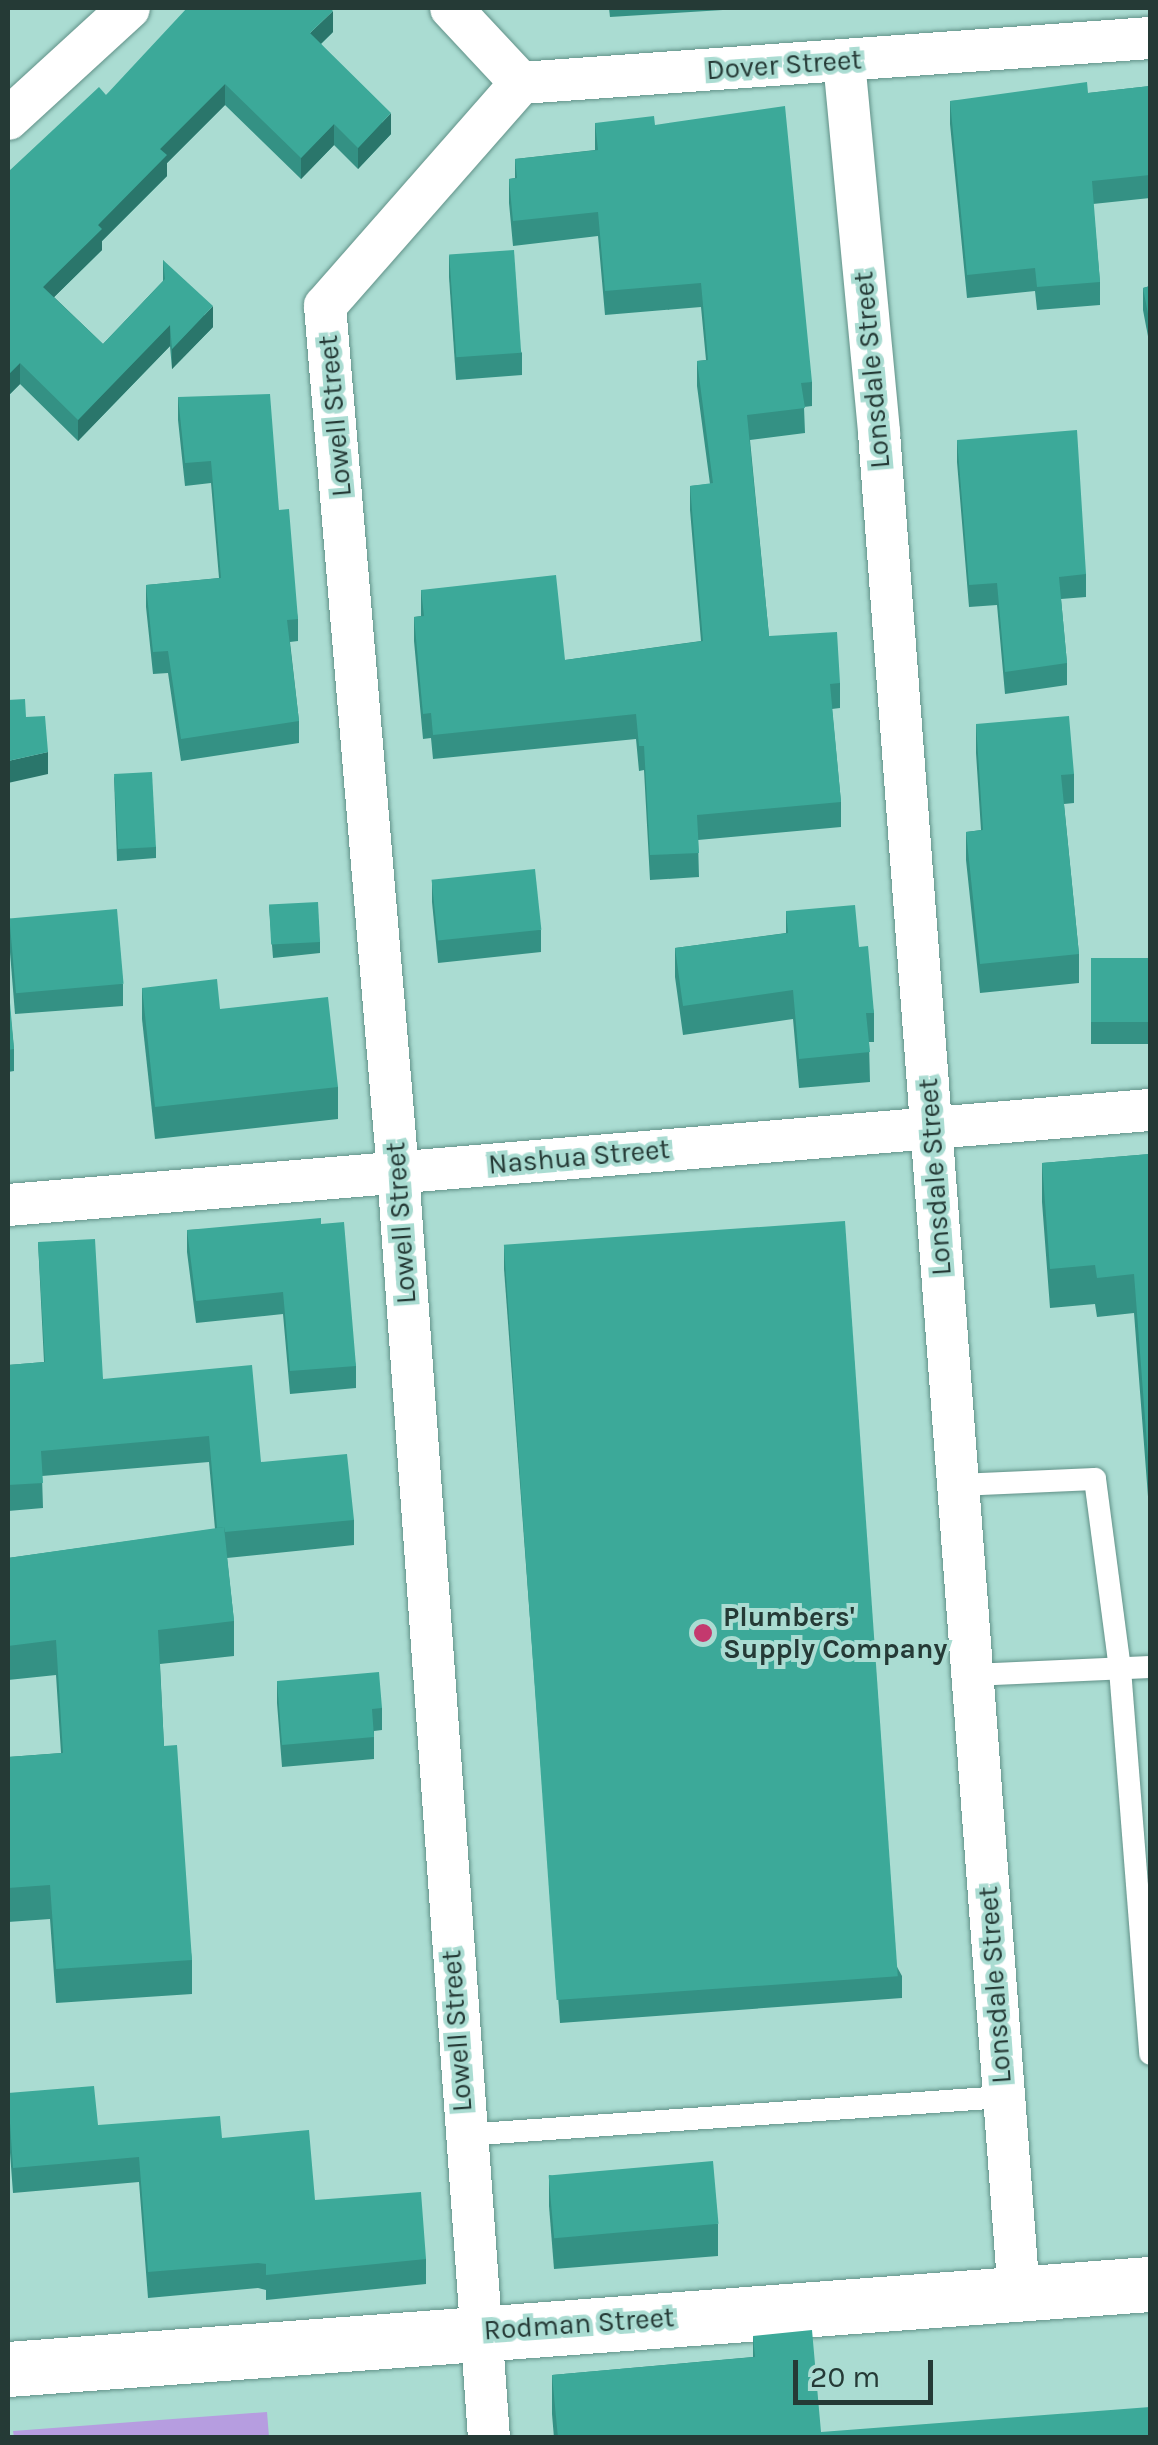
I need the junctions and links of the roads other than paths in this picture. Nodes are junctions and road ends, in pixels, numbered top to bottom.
1 (129, 8) edge
2 (451, 8) edge
3 (1150, 38) edge
4 (844, 61) junction
5 (522, 83) junction
6 (8, 119) edge
7 (1150, 1110) edge
8 (931, 1128) junction
9 (398, 1172) junction
10 (8, 1205) edge
11 (958, 1484) junction
12 (1150, 1667) edge
13 (1120, 1669) junction
14 (972, 1675) junction
15 (1150, 2054) edge
16 (1004, 2097) junction
17 (464, 2135) junction
18 (1150, 2284) edge
19 (1018, 2294) junction
20 (478, 2330) junction
21 (8, 2369) edge
22 (489, 2438) edge

1 - 6 street
2 - 5 street
3 - 4 street, Dover Street
4 - 5 street, Dover Street
4 - 8 street, Lonsdale Street
5 - 9 street, Lowell Street
7 - 8 street, Nashua Street
8 - 9 street, Nashua Street
8 - 11 street, Lonsdale Street
9 - 10 street, Nashua Street
9 - 17 street, Lowell Street
11 - 13 lane
11 - 14 street, Lonsdale Street
12 - 13 lane
13 - 14 lane
13 - 15 lane
14 - 16 street, Lonsdale Street
16 - 17 lane
16 - 19 street, Lonsdale Street
17 - 20 street, Lowell Street
18 - 19 main road, Rodman Street
19 - 20 main road, Rodman Street
20 - 21 main road, Rodman Street
20 - 22 street, Lowell Street

